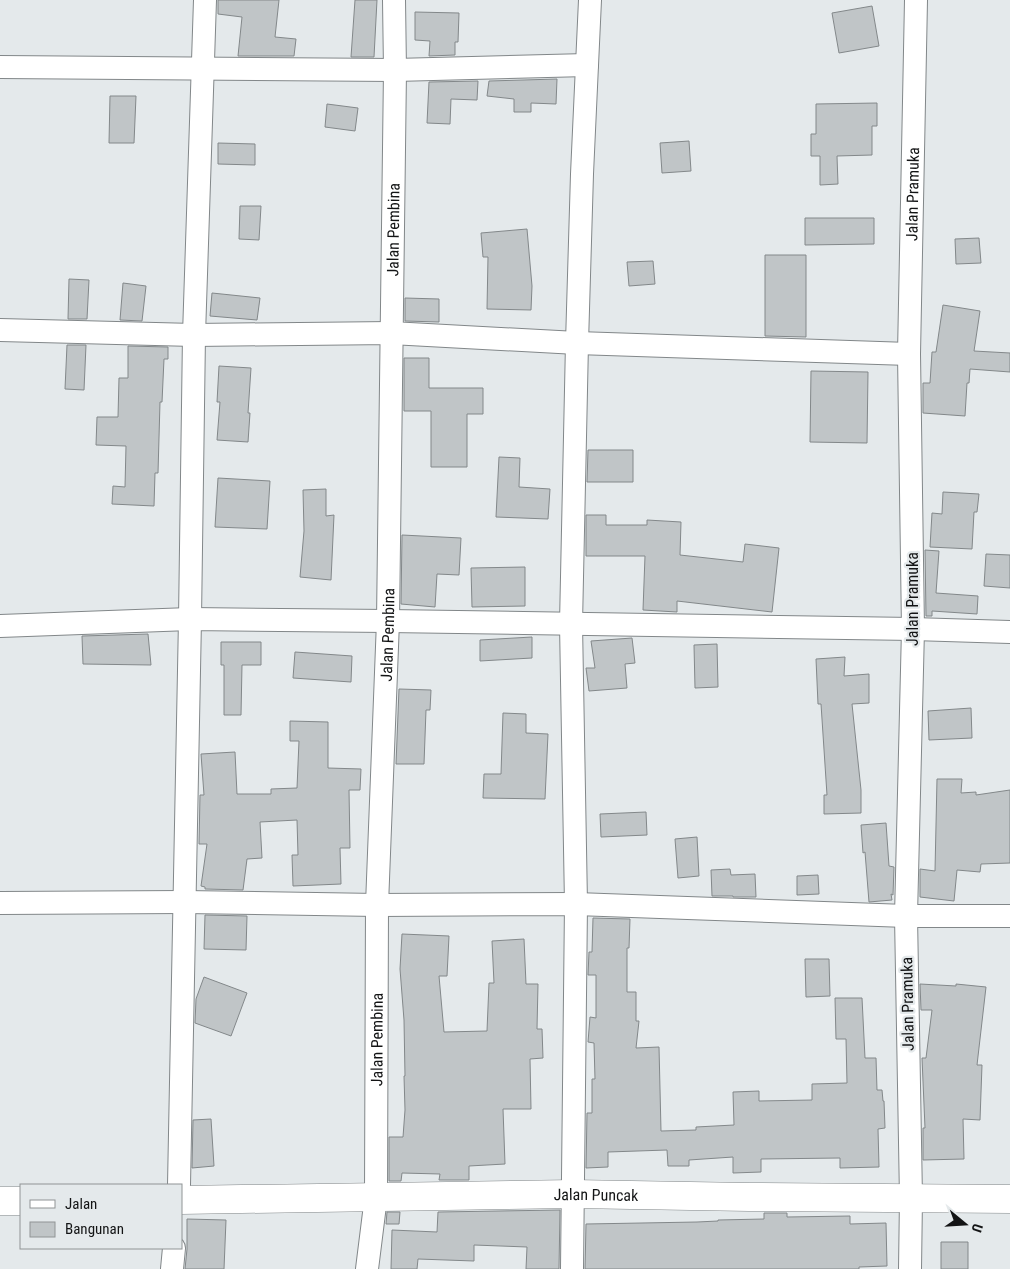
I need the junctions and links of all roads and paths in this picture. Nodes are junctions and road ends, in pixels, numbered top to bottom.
1 (205, 0) edge
2 (394, 0) edge
3 (590, 0) edge
4 (916, 0) edge
5 (587, 64) junction
6 (0, 67) edge
7 (203, 68) junction
8 (395, 70) junction
9 (0, 330) edge
10 (391, 333) junction
11 (194, 335) junction
12 (577, 343) junction
13 (909, 354) junction
14 (190, 620) junction
15 (388, 621) junction
16 (571, 624) junction
17 (0, 626) edge
18 (913, 629) junction
19 (1010, 632) edge
20 (184, 902) junction
21 (0, 903) edge
22 (576, 904) junction
23 (377, 905) junction
24 (906, 916) junction
25 (1010, 916) edge
26 (179, 1184) edge
27 (573, 1194) junction
28 (376, 1197) junction
29 (911, 1198) junction
30 (1010, 1199) edge
31 (182, 1200) edge
32 (0, 1201) edge
33 (20, 1201) edge
34 (174, 1249) edge
35 (172, 1269) edge
36 (367, 1269) edge
37 (572, 1269) edge
38 (910, 1269) edge

1 - 7 street
2 - 8 street, Jalan Pembina
3 - 5 street
4 - 13 street, Jalan Pramuka
5 - 8 street
5 - 12 street
6 - 7 street
7 - 8 street
7 - 11 street
8 - 10 street, Jalan Pembina
9 - 11 street
10 - 11 street
10 - 12 street
10 - 15 street, Jalan Pembina
11 - 14 street
12 - 13 street
12 - 16 street
13 - 18 street, Jalan Pramuka
14 - 15 street
14 - 17 street
14 - 20 street
15 - 16 street
15 - 23 street, Jalan Pembina
16 - 18 street
16 - 22 street
18 - 19 street
18 - 24 street, Jalan Pramuka
20 - 21 street
20 - 23 street
20 - 26 street
22 - 23 street
22 - 24 street
22 - 27 street
23 - 28 street, Jalan Pembina
24 - 25 street
24 - 29 street, Jalan Pramuka
27 - 28 street, Jalan Puncak
27 - 29 street, Jalan Puncak
27 - 37 street
28 - 31 street, Jalan Puncak
28 - 36 street, Jalan Pembina
29 - 30 street, Jalan Puncak
29 - 38 street, Jalan Pramuka
32 - 33 street
34 - 35 street

